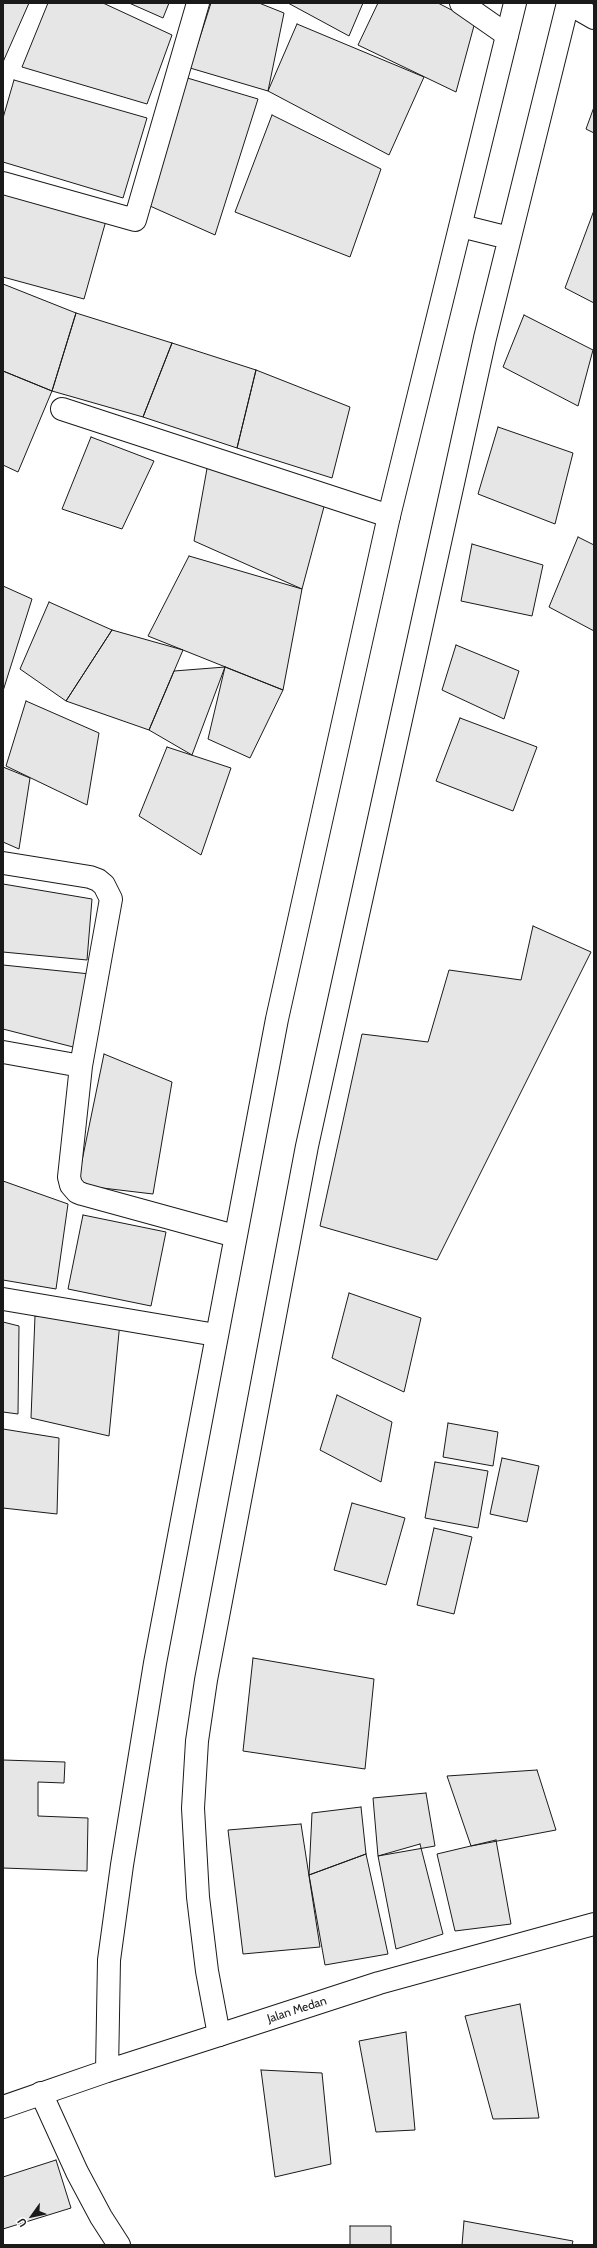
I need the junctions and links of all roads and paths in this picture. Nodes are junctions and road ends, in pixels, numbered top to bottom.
1 (198, 3) edge
2 (462, 3) edge
3 (515, 3) edge
4 (568, 3) edge
5 (594, 18) edge
6 (507, 35) junction
7 (3, 183) edge
8 (461, 226) junction
9 (509, 238) junction
10 (62, 410) dead end
11 (390, 516) junction
12 (3, 863) edge
13 (3, 1052) edge
14 (81, 1066) junction
15 (235, 1236) junction
16 (3, 1299) edge
17 (216, 1335) junction
18 (594, 1924) edge
19 (219, 2035) junction
20 (107, 2071) junction
21 (41, 2093) junction
22 (3, 2107) edge
23 (118, 2245) edge

1 - 7 main road
2 - 6 main road
3 - 6 main road
4 - 5 main road
4 - 9 main road
6 - 8 main road
8 - 9 main road
8 - 11 main road
9 - 19 main road
10 - 11 main road
11 - 15 main road
12 - 14 main road
13 - 14 main road
14 - 15 main road
15 - 17 main road
16 - 17 main road
17 - 20 main road
18 - 19 main road, Jalan Medan
19 - 20 main road, Jalan Medan
20 - 21 main road, Jalan Medan
21 - 22 main road, Jalan Medan
21 - 23 main road

